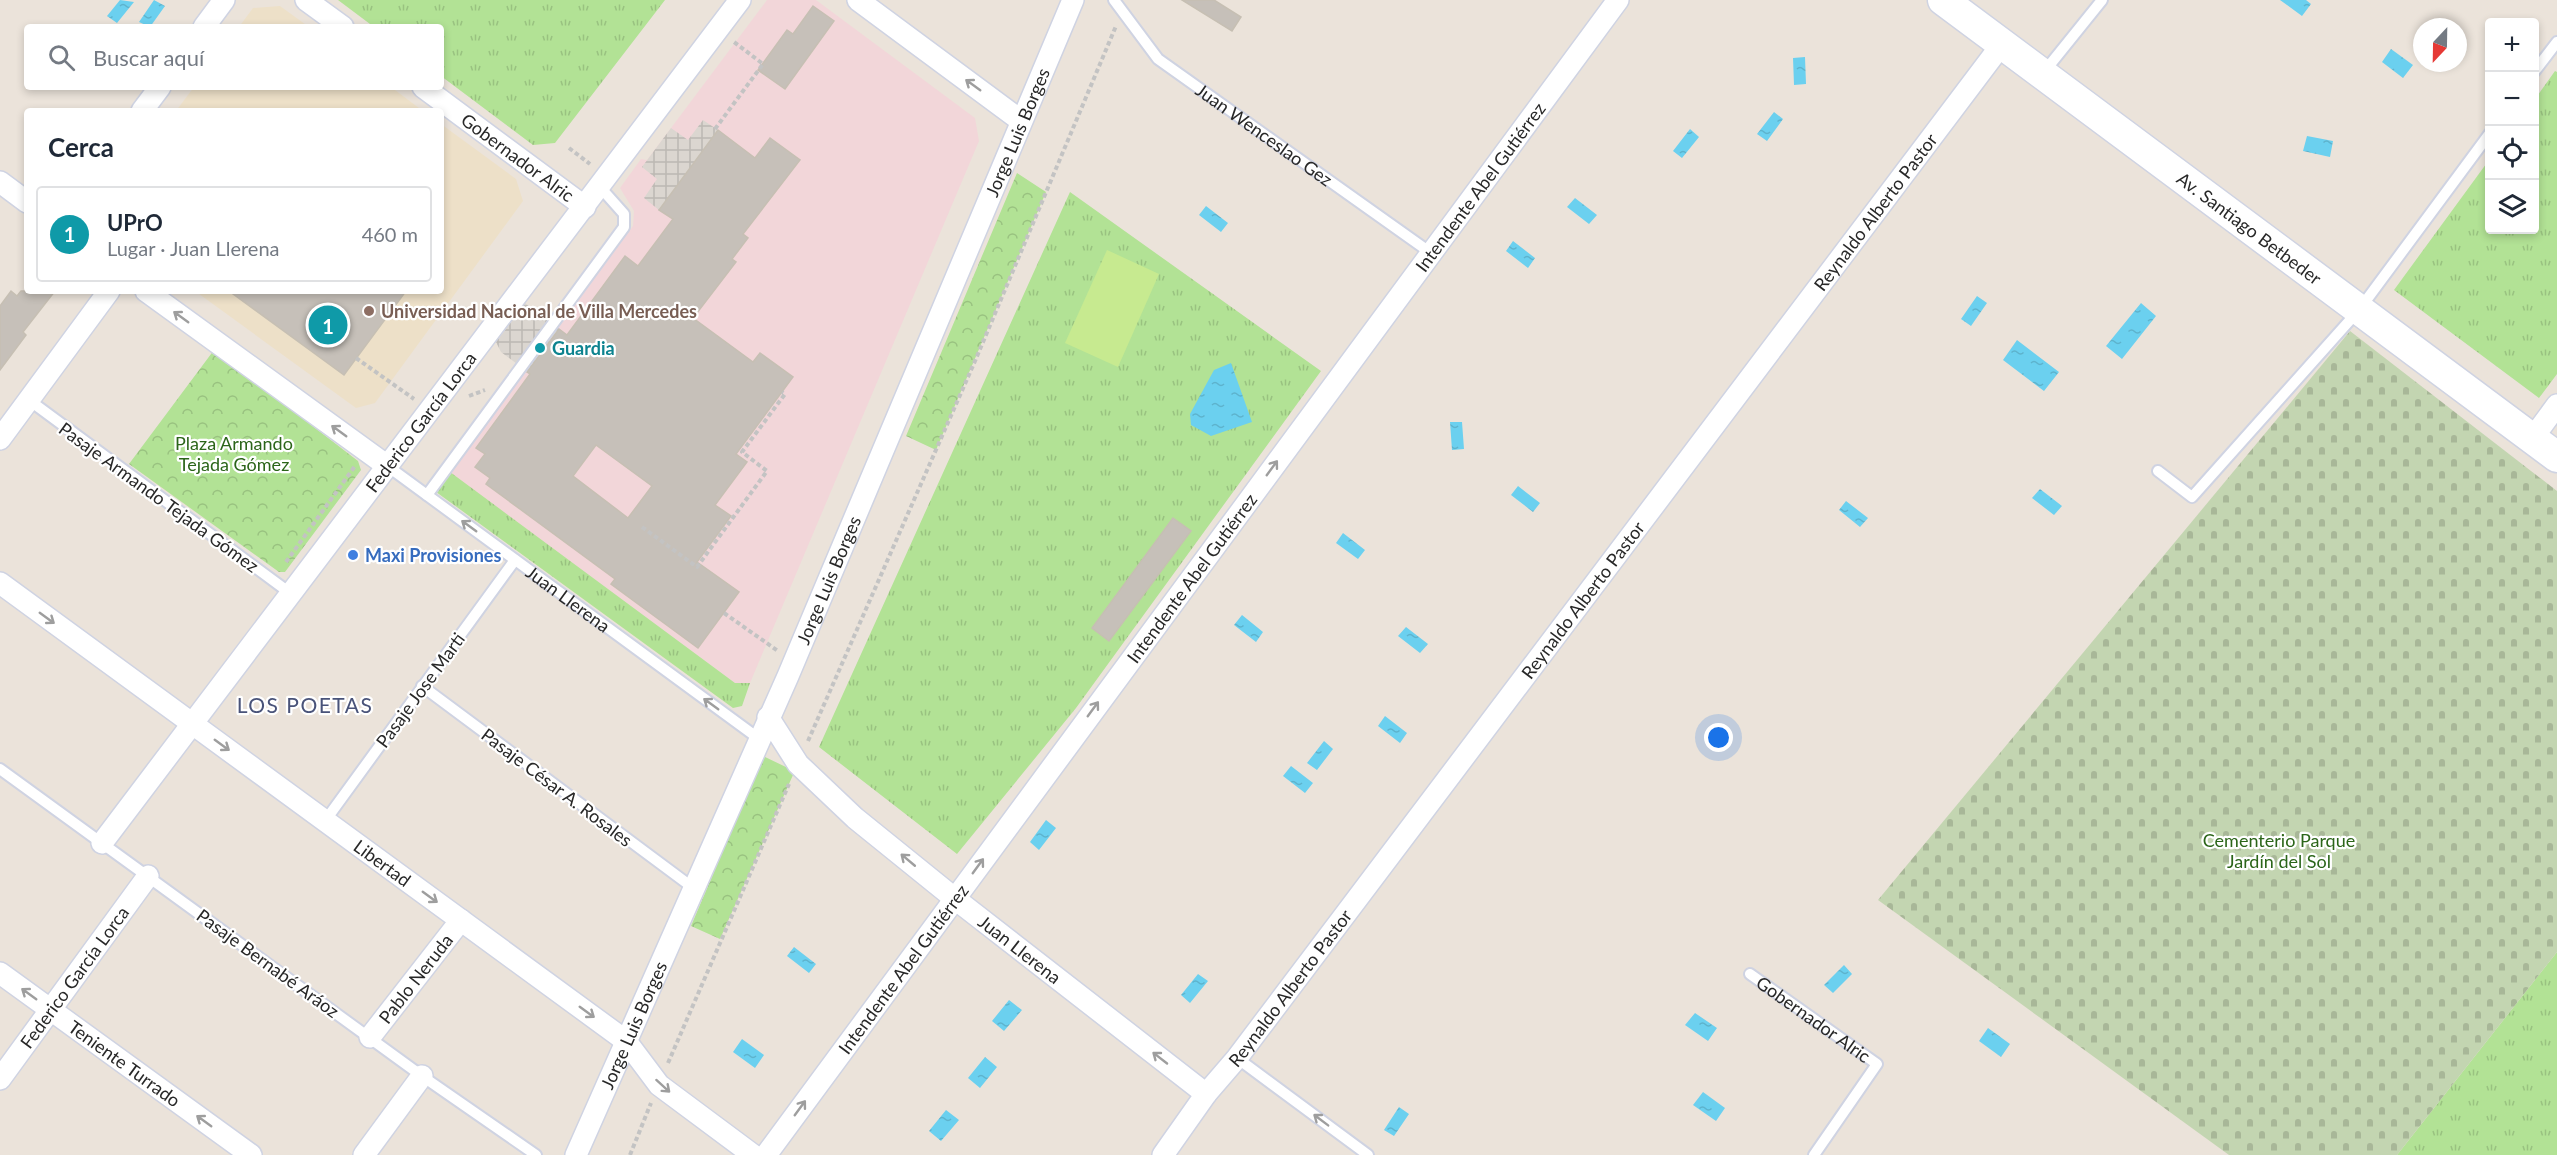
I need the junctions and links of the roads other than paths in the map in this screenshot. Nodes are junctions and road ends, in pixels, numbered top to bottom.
1 (224, 0) edge
2 (306, 0) edge
3 (740, 0) edge
4 (858, 0) edge
5 (1073, 0) edge
6 (1114, 0) edge
7 (1618, 0) edge
8 (1943, 0) edge
9 (2102, 0) edge
10 (206, 24) edge
11 (339, 24) edge
12 (2557, 42) edge
13 (2002, 44) junction
14 (2539, 67) edge
15 (2043, 74) junction
16 (158, 90) edge
17 (427, 90) edge
18 (144, 108) edge
19 (1020, 120) junction
20 (2485, 140) edge
21 (0, 182) edge
22 (600, 187) junction
23 (24, 200) edge
24 (585, 207) junction
25 (1431, 253) junction
26 (107, 294) edge
27 (150, 294) edge
28 (2359, 310) junction
29 (29, 400) junction
30 (2557, 405) edge
31 (0, 439) edge
32 (2532, 439) junction
33 (2557, 458) edge
34 (386, 465) junction
35 (2158, 471) dead end
36 (427, 495) junction
37 (515, 560) junction
38 (0, 583) edge
39 (290, 593) junction
40 (422, 686) junction
41 (768, 717) junction
42 (192, 723) junction
43 (758, 738) junction
44 (0, 769) edge
45 (325, 821) junction
46 (102, 843) junction
47 (148, 876) junction
48 (693, 887) junction
49 (954, 898) junction
50 (461, 920) junction
51 (0, 973) edge
52 (1750, 974) dead end
53 (51, 1010) junction
54 (370, 1037) junction
55 (626, 1041) junction
56 (1237, 1058) junction
57 (422, 1076) junction
58 (0, 1078) edge
59 (1206, 1094) junction
60 (251, 1155) edge
61 (364, 1155) edge
62 (536, 1155) edge
63 (576, 1155) edge
64 (753, 1155) edge
65 (766, 1155) edge
66 (1163, 1155) edge
67 (1368, 1155) edge
68 (1814, 1155) edge

1 - 10 street
2 - 11 street
3 - 22 street, Federico García Lorca
19 -> 4 street
5 - 19 street, Jorge Luis Borges
6 - 25 lane, Juan Wenceslao Gez
7 - 25 street, Intendente Abel Gutiérrez
8 - 13 main road, Av. Santiago Betbeder
9 - 15 lane
12 - 14 lane
13 - 15 main road, Av. Santiago Betbeder
13 - 56 street, Reynaldo Alberto Pastor
15 - 28 main road, Av. Santiago Betbeder
16 - 18 street
17 - 24 street, Gobernador Alric
19 - 41 street, Jorge Luis Borges
20 - 28 lane
21 - 23 street
22 - 24 street, Federico García Lorca
22 - 36 lane
24 - 34 street, Federico García Lorca
49 -> 25 street, Intendente Abel Gutiérrez
26 - 29 street
34 -> 27 street, Juan Llerena
28 - 32 main road, Av. Santiago Betbeder
28 - 35 lane
29 - 31 street
29 - 39 lane, Pasaje Armando Tejada Gómez
30 - 32 street
32 - 33 main road, Av. Santiago Betbeder
34 - 36 lane, Juan Llerena
34 - 39 street, Federico García Lorca
37 -> 36 lane, Juan Llerena
37 - 40 lane, Pasaje Jose Marti
43 -> 37 lane, Juan Llerena
38 -> 42 street, Libertad
39 - 42 street, Federico García Lorca
40 - 45 lane, Pasaje Jose Marti
40 - 48 lane, Pasaje César A. Rosales
41 - 43 street, Jorge Luis Borges
49 -> 41 street, Juan Llerena
42 -> 45 street, Libertad
42 - 46 street, Federico García Lorca
43 - 48 street, Jorge Luis Borges
44 - 46 lane, Pasaje Bernabé Aráoz
45 -> 50 street, Libertad
46 - 47 lane, Pasaje Bernabé Aráoz
47 - 53 street, Federico García Lorca
47 - 54 lane, Pasaje Bernabé Aráoz
48 - 55 street, Jorge Luis Borges
59 -> 49 street, Juan Llerena
65 -> 49 street, Intendente Abel Gutiérrez
50 - 54 street, Pablo Neruda
50 -> 55 street, Libertad
53 -> 51 street, Teniente Turrado
52 - 68 lane, Gobernador Alric
53 - 58 street, Federico García Lorca
60 -> 53 street, Teniente Turrado
54 - 57 lane, Pasaje Bernabé Aráoz
55 - 63 street, Jorge Luis Borges
55 -> 64 street, Libertad
56 - 59 street, Reynaldo Alberto Pastor
67 -> 56 lane
57 - 61 street
57 - 62 lane, Pasaje Bernabé Aráoz
59 - 66 street, Reynaldo Alberto Pastor

